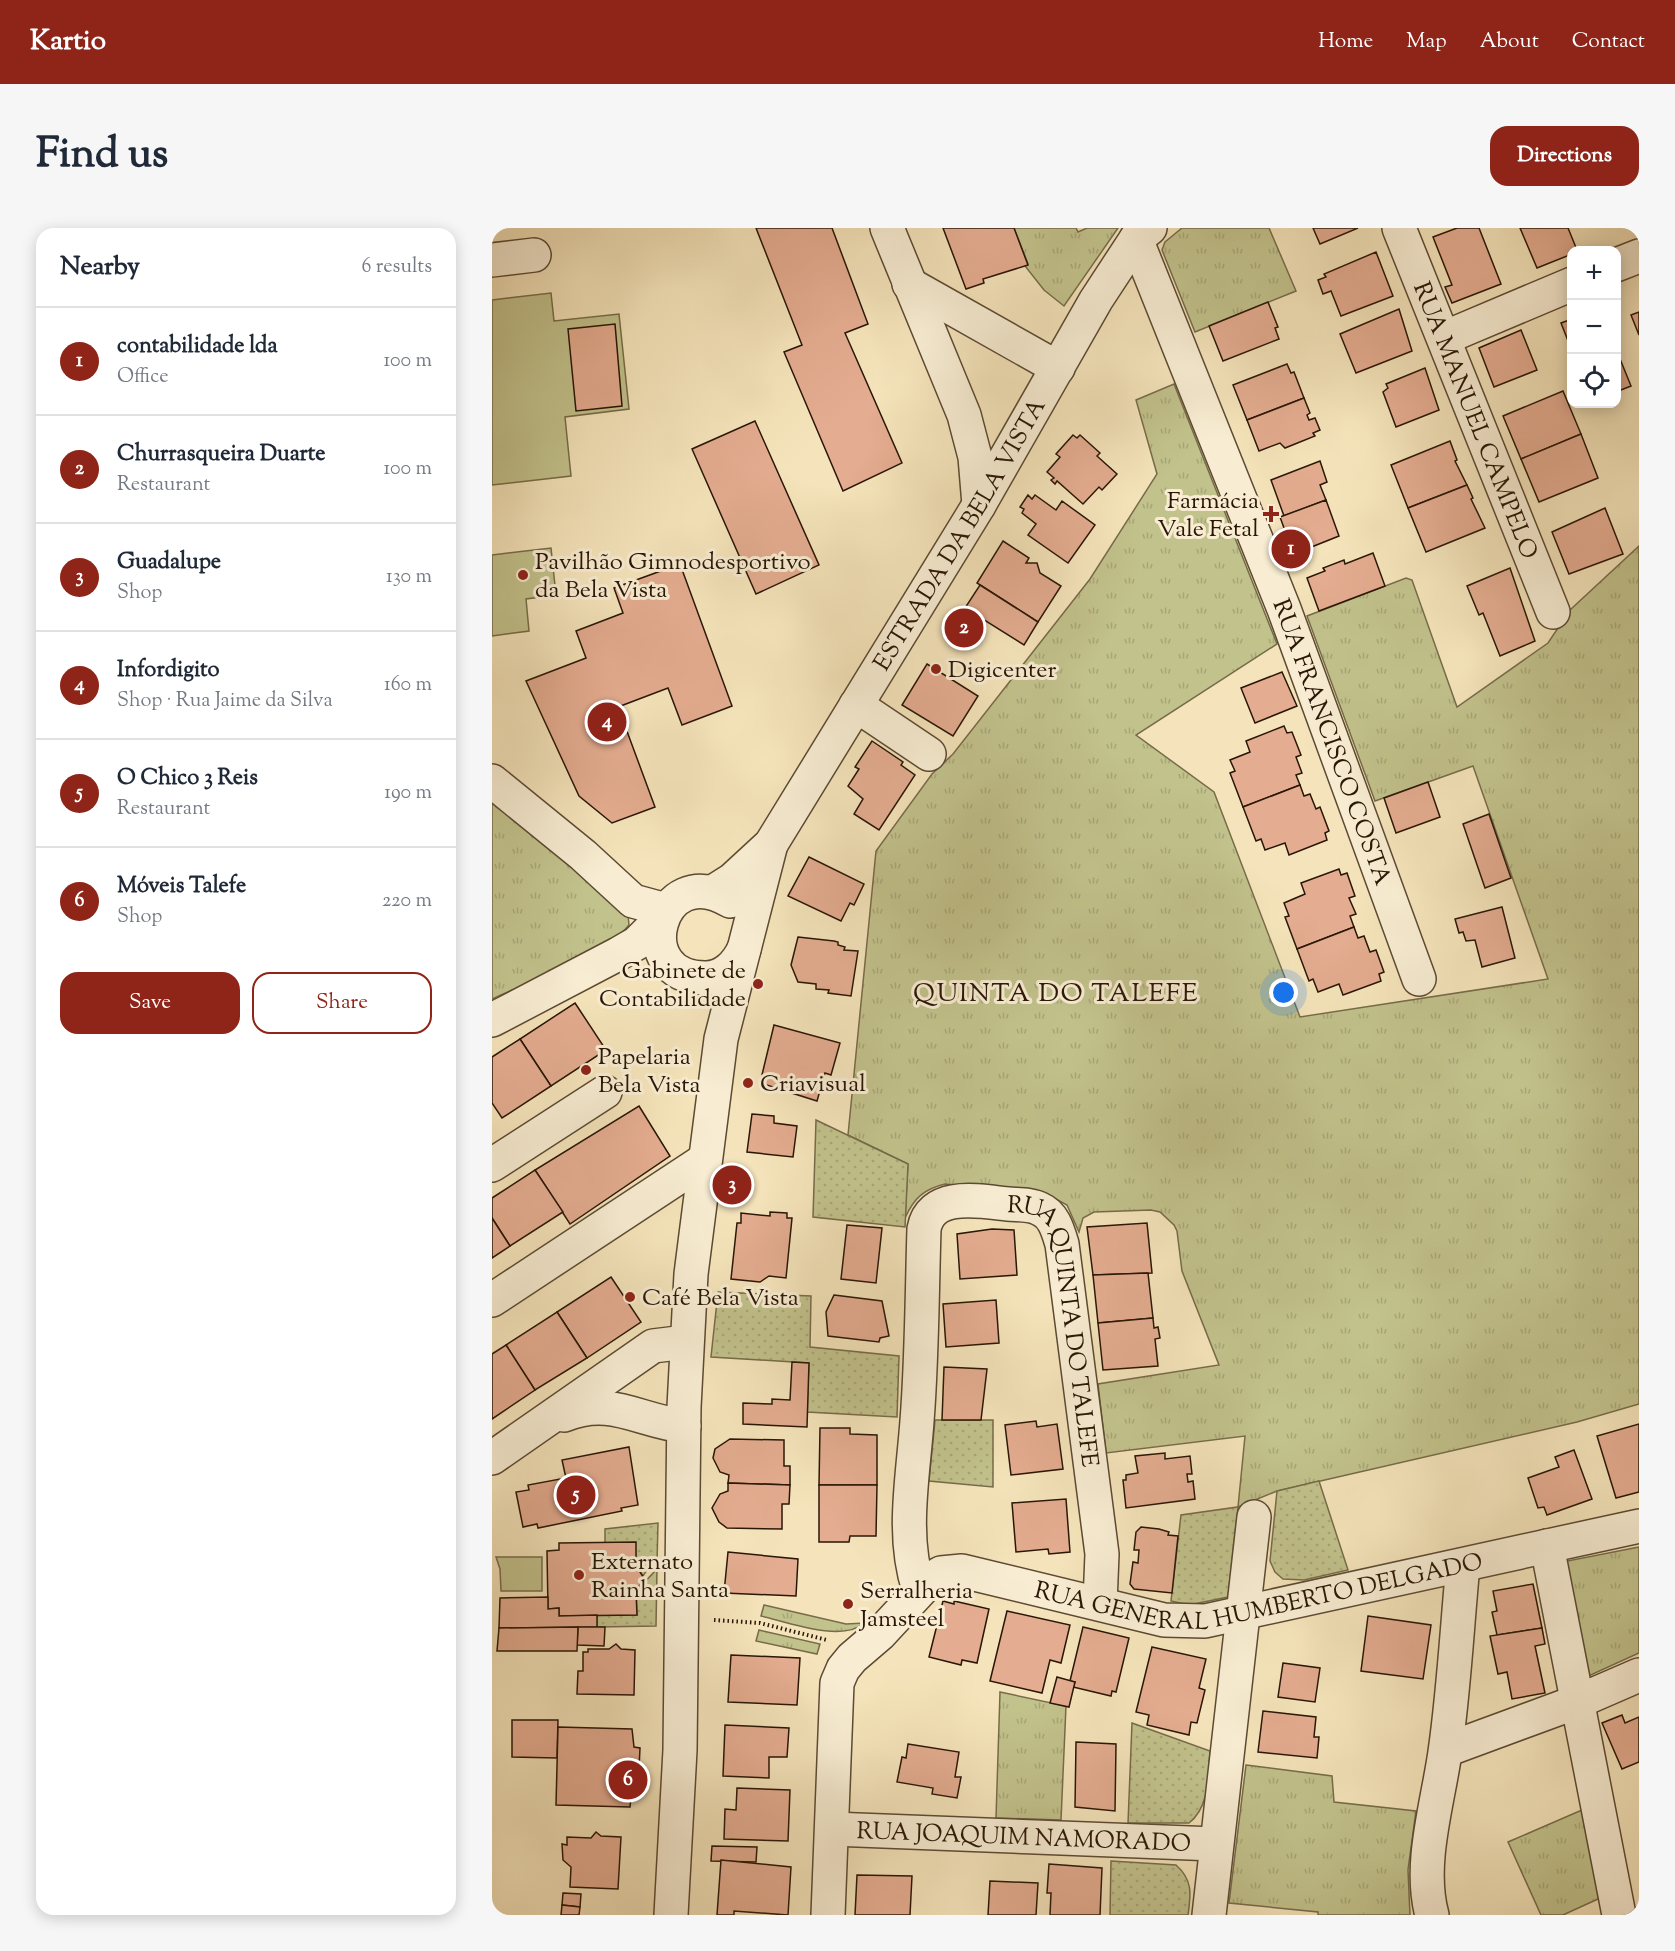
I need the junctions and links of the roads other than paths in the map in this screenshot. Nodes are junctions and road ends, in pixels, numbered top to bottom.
1 (887, 228) edge
2 (1399, 228) edge
3 (1143, 234) edge
4 (534, 255) dead end
5 (1639, 256) edge
6 (492, 260) edge
7 (1621, 263) edge
8 (909, 284) junction
9 (1567, 286) edge
10 (1444, 338) junction
11 (1058, 368) junction
12 (979, 505) junction
13 (1553, 612) dead end
14 (856, 705) junction
15 (929, 754) dead end
16 (492, 781) edge
17 (771, 844) junction
18 (712, 892) junction
19 (663, 915) junction
20 (745, 944) junction
21 (695, 978) junction
22 (1419, 979) dead end
23 (492, 1020) edge
24 (721, 1039) junction
25 (605, 1092) dead end
26 (704, 1161) junction
27 (492, 1165) edge
28 (492, 1300) edge
29 (686, 1342) junction
30 (627, 1363) junction
31 (623, 1411) junction
32 (543, 1423) junction
33 (684, 1426) junction
34 (492, 1458) edge
35 (1254, 1517) dead end
36 (1639, 1526) edge
37 (1547, 1546) junction
38 (1463, 1565) junction
39 (919, 1590) junction
40 (1100, 1603) junction
41 (1244, 1612) junction
42 (1639, 1675) edge
43 (1579, 1701) junction
44 (1446, 1750) junction
45 (832, 1829) junction
46 (1215, 1844) junction
47 (1621, 1910) edge
48 (670, 1915) edge
49 (828, 1915) edge
50 (1209, 1915) edge
51 (1432, 1915) edge

1 - 8 street
2 - 10 street, RUA MANUEL CAMPELO
3 - 11 street, ESTRADA DA BELA VISTA
3 - 22 street, RUA FRANCISCO COSTA
4 - 6 street
5 - 7 street
8 - 11 street
8 - 12 street
9 - 10 street
10 - 13 street, RUA MANUEL CAMPELO
11 - 12 street, ESTRADA DA BELA VISTA
12 - 14 street, ESTRADA DA BELA VISTA
14 - 15 street
14 - 17 street, ESTRADA DA BELA VISTA
16 - 19 street
17 - 18 street
17 - 20 street
18 - 19 street
18 - 20 street
19 - 21 street
19 - 23 street
20 - 21 street
20 - 24 street
21 - 24 street
24 - 26 street
25 - 27 street
26 - 28 street
26 - 29 street
29 - 30 street
29 - 33 street
30 - 31 street
30 - 32 street
31 - 32 street
31 - 33 street
32 - 34 street
33 - 48 street
35 - 41 street
36 - 37 street, RUA GENERAL HUMBERTO DELGADO
37 - 38 street, RUA GENERAL HUMBERTO DELGADO
37 - 43 street
38 - 41 street, RUA GENERAL HUMBERTO DELGADO
38 - 44 street
39 - 40 street, RUA GENERAL HUMBERTO DELGADO
39 - 40 street, RUA QUINTA DO TALEFE
39 - 45 street, RUA GENERAL HUMBERTO DELGADO
40 - 41 street, RUA GENERAL HUMBERTO DELGADO
41 - 46 street
42 - 43 street
43 - 44 street
43 - 47 street
44 - 51 street
45 - 46 street, RUA JOAQUIM NAMORADO
45 - 49 street, RUA GENERAL HUMBERTO DELGADO
46 - 50 street

